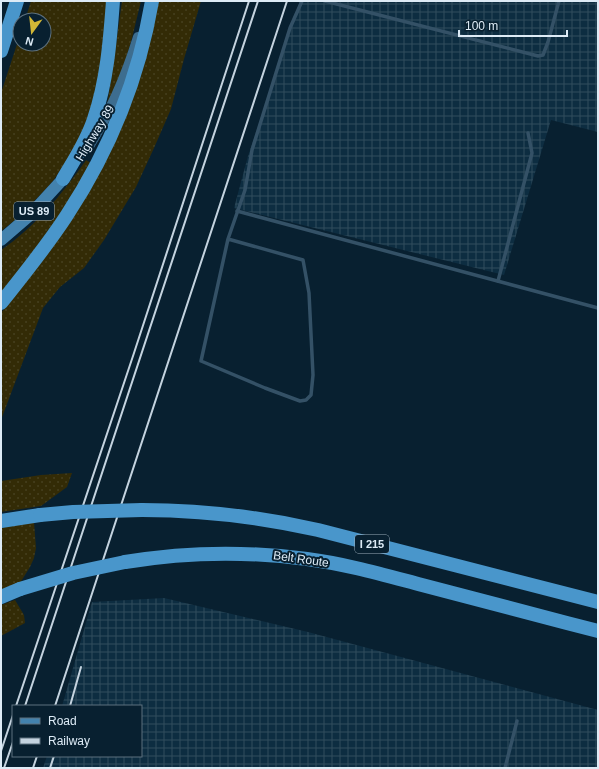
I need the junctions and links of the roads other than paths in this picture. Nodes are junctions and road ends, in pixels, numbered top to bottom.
1 (17, 1) edge
2 (113, 1) edge
3 (146, 1) edge
4 (152, 1) edge
5 (302, 1) edge
6 (325, 1) edge
7 (559, 1) edge
8 (1, 51) edge
9 (528, 132) dead end
10 (63, 179) junction
11 (237, 212) junction
12 (228, 239) junction
13 (1, 240) edge
14 (498, 281) junction
15 (1, 303) edge
16 (598, 308) edge
17 (1, 521) edge
18 (1, 597) edge
19 (598, 602) edge
20 (598, 631) edge
21 (517, 721) dead end
22 (505, 768) edge

1 - 8 highway
2 - 10 highway
3 - 10 main road, Highway 89 / US 89
4 - 15 highway
5 - 11 lane
6 - 7 lane
9 - 14 lane
10 - 13 main road, Highway 89 / US 89
11 - 12 lane
11 - 14 lane
12 - 12 lane
14 - 16 lane
17 - 19 highway, I 215, bridge
18 - 20 highway, Belt Route / I 215, bridge
21 - 22 lane

